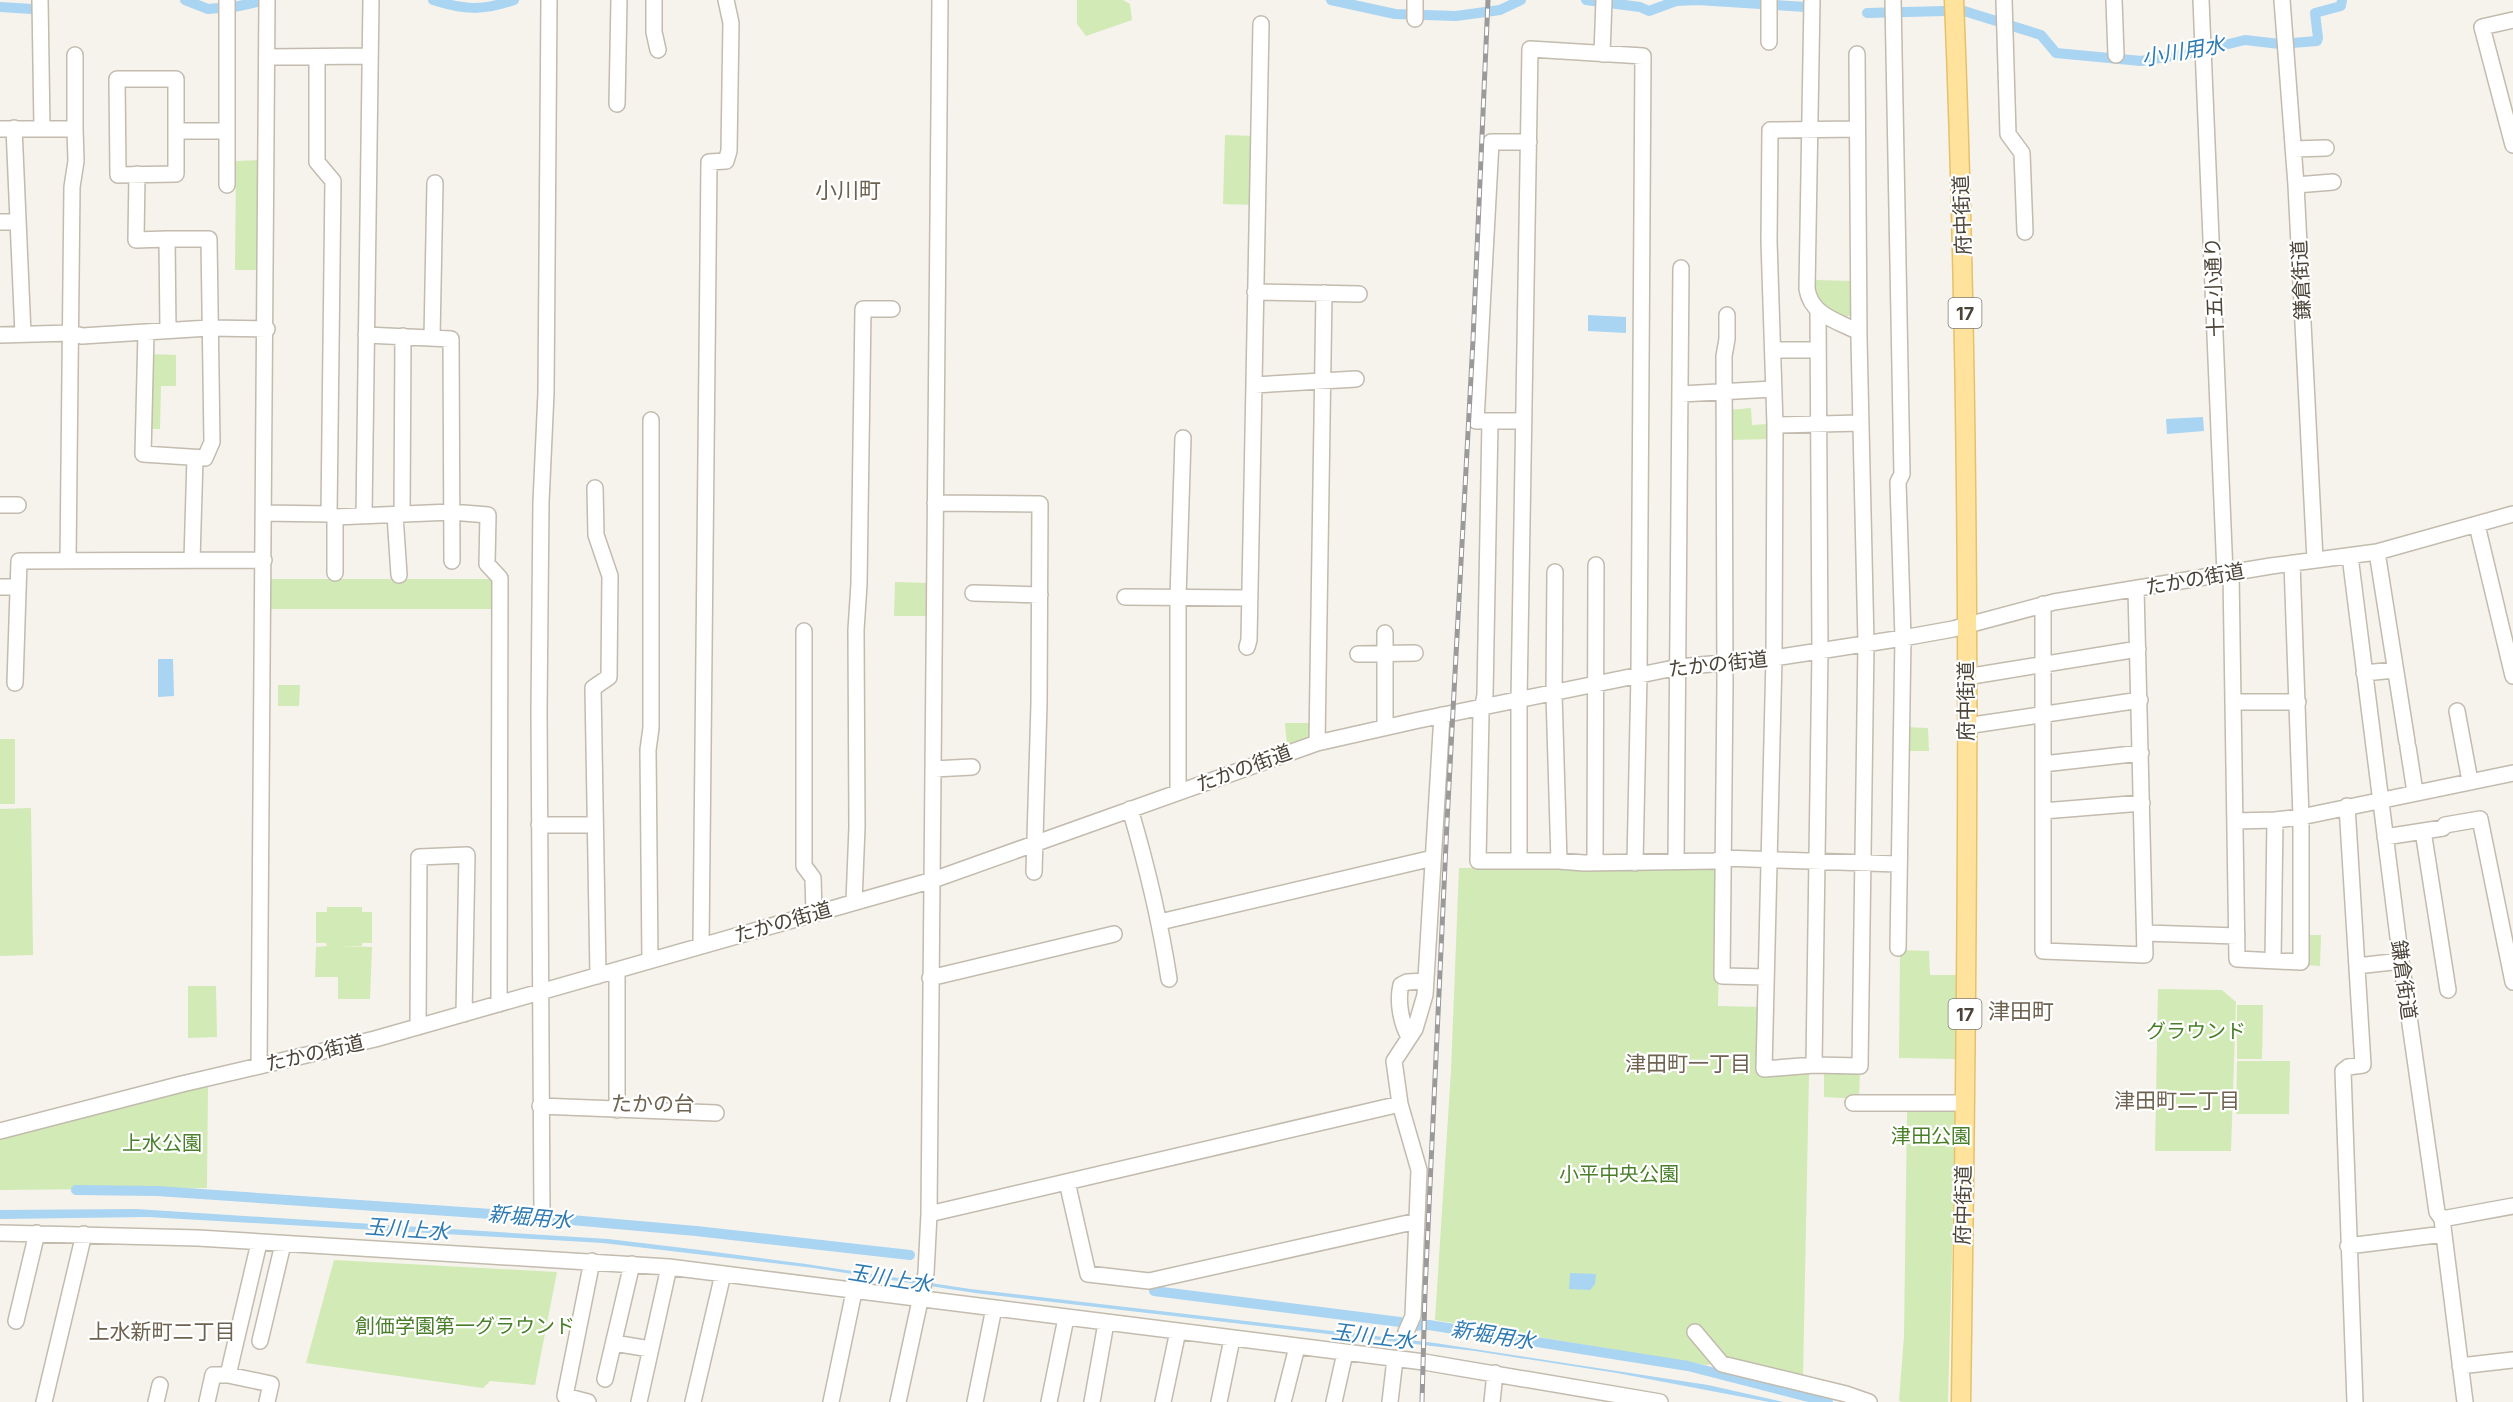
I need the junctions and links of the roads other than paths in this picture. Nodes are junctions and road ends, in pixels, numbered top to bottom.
1 (40, 0) edge
2 (227, 0) edge
3 (267, 0) edge
4 (371, 0) edge
5 (549, 0) edge
6 (619, 0) edge
7 (654, 0) edge
8 (726, 0) edge
9 (940, 0) edge
10 (1812, 0) edge
11 (1954, 0) edge
12 (2114, 0) edge
13 (2200, 0) edge
14 (2282, 0) edge
15 (1604, 4) edge
16 (1769, 5) edge
17 (2004, 6) edge
18 (1893, 8) edge
19 (2513, 20) edge
20 (1261, 24) dead end
21 (1769, 42) dead end
22 (658, 50) dead end
23 (1602, 54) junction
24 (1857, 54) dead end
25 (75, 55) dead end
26 (2116, 55) dead end
27 (370, 56) junction
28 (267, 57) junction
29 (317, 57) junction
30 (617, 104) dead end
31 (7, 128) edge
32 (42, 128) junction
33 (75, 129) junction
34 (1809, 129) junction
35 (1857, 129) junction
36 (177, 131) junction
37 (225, 131) junction
38 (1528, 142) junction
39 (2513, 145) edge
40 (2326, 148) dead end
41 (2294, 149) junction
42 (136, 174) junction
43 (2333, 182) dead end
44 (435, 183) dead end
45 (227, 185) dead end
46 (2296, 185) junction
47 (0, 222) edge
48 (17, 222) junction
49 (2025, 232) dead end
50 (167, 239) junction
51 (1681, 267) dead end
52 (1255, 292) junction
53 (1324, 293) junction
54 (1359, 294) dead end
55 (892, 309) dead end
56 (1818, 313) junction
57 (1727, 315) dead end
58 (209, 328) junction
59 (267, 329) junction
60 (168, 330) junction
61 (1859, 332) junction
62 (71, 333) junction
63 (146, 333) junction
64 (22, 334) junction
65 (0, 335) edge
66 (366, 335) junction
67 (403, 336) junction
68 (432, 338) junction
69 (1773, 350) junction
70 (1818, 350) junction
71 (1356, 379) dead end
72 (1322, 382) junction
73 (1254, 385) junction
74 (1773, 389) junction
75 (1725, 392) junction
76 (1682, 394) junction
77 (651, 420) dead end
78 (1490, 421) junction
79 (1524, 421) junction
80 (1861, 423) junction
81 (1818, 424) junction
82 (1775, 425) junction
83 (1183, 438) dead end
84 (195, 458) junction
85 (595, 488) dead end
86 (935, 503) junction
87 (18, 505) dead end
88 (0, 506) edge
89 (451, 512) junction
90 (263, 513) junction
91 (364, 514) junction
92 (2513, 514) edge
93 (332, 515) junction
94 (399, 515) junction
95 (2477, 525) junction
96 (2377, 552) junction
97 (2350, 556) junction
98 (192, 560) junction
99 (264, 560) junction
100 (2315, 560) junction
101 (68, 561) junction
102 (452, 561) dead end
103 (2292, 563) junction
104 (1596, 565) dead end
105 (1555, 572) dead end
106 (335, 573) dead end
107 (2228, 574) junction
108 (399, 575) dead end
109 (0, 587) edge
110 (18, 587) junction
111 (2136, 589) junction
112 (973, 593) dead end
113 (1040, 595) junction
114 (1125, 597) dead end
115 (1178, 598) junction
116 (1249, 598) junction
117 (2043, 604) junction
118 (1966, 626) junction
119 (804, 632) dead end
120 (1385, 633) dead end
121 (1902, 638) junction
122 (1866, 643) junction
123 (1247, 647) dead end
124 (2138, 649) junction
125 (1820, 651) junction
126 (1415, 653) dead end
127 (1358, 654) dead end
128 (1385, 654) junction
129 (1774, 658) junction
130 (1724, 663) junction
131 (2043, 665) junction
132 (1678, 667) junction
133 (2395, 670) junction
134 (2364, 673) junction
135 (1639, 675) junction
136 (2513, 676) edge
137 (1966, 677) junction
138 (15, 683) dead end
139 (1594, 685) junction
140 (1554, 694) junction
141 (1519, 700) junction
142 (2140, 700) junction
143 (2234, 702) junction
144 (2298, 702) junction
145 (1484, 708) junction
146 (2457, 711) dead end
147 (2043, 714) junction
148 (1442, 715) junction
149 (1966, 726) junction
150 (1385, 727) junction
151 (1317, 743) junction
152 (2141, 753) junction
153 (2043, 764) junction
154 (972, 767) dead end
155 (934, 769) junction
156 (2513, 773) edge
157 (2470, 781) junction
158 (1178, 792) junction
159 (2415, 792) junction
160 (2380, 800) junction
161 (2142, 803) junction
162 (2347, 807) junction
163 (1130, 809) junction
164 (2043, 811) junction
165 (2301, 817) junction
166 (2275, 820) junction
167 (2235, 821) junction
168 (539, 825) junction
169 (594, 825) junction
170 (2423, 831) junction
171 (2385, 837) junction
172 (1036, 842) junction
173 (1433, 858) junction
174 (1723, 858) junction
175 (1519, 860) junction
176 (1769, 860) junction
177 (1559, 861) junction
178 (1816, 861) junction
179 (1635, 862) junction
180 (1676, 862) junction
181 (1594, 863) junction
182 (1863, 863) junction
183 (1898, 864) junction
184 (1034, 872) dead end
185 (933, 880) junction
186 (854, 902) junction
187 (814, 913) junction
188 (1161, 922) junction
189 (2145, 933) junction
190 (1114, 934) dead end
191 (2237, 936) junction
192 (701, 945) junction
193 (1898, 948) dead end
194 (650, 960) junction
195 (2273, 961) junction
196 (2401, 961) junction
197 (2357, 966) junction
198 (616, 970) junction
199 (598, 976) junction
200 (1766, 977) junction
201 (930, 978) junction
202 (1168, 980) dead end
203 (1426, 981) junction
204 (2513, 981) edge
205 (2448, 990) dead end
206 (540, 993) junction
207 (499, 1004) junction
208 (464, 1014) junction
209 (418, 1027) junction
210 (1409, 1037) junction
211 (1814, 1065) junction
212 (259, 1066) junction
213 (1853, 1103) dead end
214 (1964, 1103) junction
215 (1400, 1104) junction
216 (540, 1107) junction
217 (617, 1110) junction
218 (717, 1113) dead end
219 (0, 1131) edge
220 (1067, 1182) junction
221 (2513, 1206) edge
222 (929, 1214) junction
223 (542, 1216) dead end
224 (2442, 1219) junction
225 (1417, 1221) junction
226 (0, 1233) edge
227 (37, 1233) junction
228 (84, 1234) junction
229 (2444, 1234) junction
230 (259, 1243) junction
231 (283, 1244) junction
232 (2349, 1246) junction
233 (592, 1260) junction
234 (632, 1264) junction
235 (669, 1267) junction
236 (723, 1274) junction
237 (854, 1292) junction
238 (921, 1299) junction
239 (994, 1308) junction
240 (1066, 1318) junction
241 (15, 1321) dead end
242 (1106, 1323) junction
243 (1408, 1325) dead end
244 (1178, 1331) junction
245 (1695, 1332) dead end
246 (1232, 1339) junction
247 (260, 1341) dead end
248 (614, 1343) junction
249 (1297, 1347) junction
250 (650, 1350) junction
251 (1345, 1353) junction
252 (1400, 1357) junction
253 (2513, 1360) edge
254 (2460, 1366) junction
255 (1496, 1373) junction
256 (228, 1375) junction
257 (605, 1379) dead end
258 (160, 1385) dead end
259 (1597, 1396) edge
260 (1639, 1400) edge
261 (44, 1402) edge
262 (156, 1402) edge
263 (207, 1402) edge
264 (267, 1402) edge
265 (588, 1402) edge
266 (639, 1402) edge
267 (693, 1402) edge
268 (831, 1402) edge
269 (898, 1402) edge
270 (975, 1402) edge
271 (1049, 1402) edge
272 (1092, 1402) edge
273 (1163, 1402) edge
274 (1219, 1402) edge
275 (1283, 1402) edge
276 (1334, 1402) edge
277 (1390, 1402) edge
278 (1492, 1402) edge
279 (1660, 1402) edge
280 (1869, 1402) edge
281 (1961, 1402) edge
282 (2355, 1402) edge
283 (2465, 1402) edge

1 - 32 street
2 - 37 street
3 - 28 street
4 - 27 street
5 - 168 street
6 - 30 street
7 - 22 street
8 - 192 street
9 - 86 street
10 - 34 street
11 - 118 main road, 府中街道 / 17
12 - 26 street
13 - 107 street, 十五小通り
14 - 41 street, 鎌倉街道
15 - 23 street
16 - 21 street
17 - 49 street
18 - 121 street
19 - 39 street
20 - 52 street
23 - 38 street
23 - 135 street
24 - 35 street
25 - 33 street
27 - 29 street
27 - 66 street
28 - 29 street
28 - 59 street
29 - 93 street
31 - 32 street
31 - 48 street
32 - 33 street
33 - 62 street
34 - 35 street
34 - 56 street
34 - 69 street
35 - 61 street
36 - 37 street
36 - 42 street
36 - 42 street
37 - 45 street
38 - 78 street
38 - 79 street
40 - 41 street
41 - 46 street, 鎌倉街道
42 - 50 street
43 - 46 street
44 - 68 street
46 - 100 street, 鎌倉街道
47 - 48 street
48 - 64 street
50 - 58 street
50 - 60 street
51 - 76 street
52 - 53 street
52 - 73 street
53 - 54 street
53 - 72 street
55 - 186 street
56 - 61 street
56 - 70 street
57 - 75 street
58 - 59 street
58 - 60 street
58 - 84 street
59 - 90 street
60 - 63 street
61 - 80 street
62 - 63 street
62 - 64 street
62 - 101 street
63 - 84 street
64 - 65 street
66 - 67 street
66 - 91 street
67 - 68 street
67 - 94 street
68 - 89 street
69 - 70 street
69 - 74 street
70 - 81 street
71 - 72 street
72 - 73 street
72 - 151 street
73 - 116 street
74 - 75 street
74 - 82 street
75 - 76 street
75 - 130 street
76 - 132 street
77 - 194 street
78 - 79 street
78 - 145 street
79 - 141 street
80 - 81 street
80 - 122 street
81 - 82 street
81 - 125 street
82 - 129 street
83 - 115 street
84 - 98 street
85 - 169 street
86 - 113 street
86 - 155 street
87 - 88 street
89 - 94 street
89 - 102 street
89 - 207 street
90 - 93 street
90 - 99 street
91 - 93 street
91 - 94 street
92 - 95 street, たかの街道
93 - 106 street
94 - 108 street
95 - 96 street, たかの街道
95 - 136 street
96 - 97 street, たかの街道
96 - 133 street
97 - 100 street, たかの街道
97 - 134 street, 鎌倉街道
98 - 99 street
98 - 101 street
99 - 212 street
100 - 103 street, たかの街道
101 - 110 street
103 - 107 street, たかの街道
103 - 144 street
104 - 139 street
105 - 140 street
107 - 111 street, たかの街道
107 - 143 street, 十五小通り
109 - 110 street
110 - 138 street
111 - 117 street, たかの街道
111 - 124 street
112 - 113 street
113 - 172 street
114 - 115 street
115 - 116 street
115 - 158 street
116 - 123 street
117 - 118 street, たかの街道
117 - 131 street
118 - 121 street, たかの街道
118 - 137 main road, 府中街道 / 17
119 - 187 street
120 - 128 street
121 - 122 street, たかの街道
121 - 183 street
122 - 125 street, たかの街道
122 - 182 street
124 - 131 street
124 - 142 street
125 - 129 street, たかの街道
125 - 178 street
126 - 128 street
127 - 128 street
128 - 150 street
129 - 130 street, たかの街道
129 - 176 street
130 - 132 street, たかの街道
130 - 174 street
131 - 137 street
131 - 147 street
132 - 135 street, たかの街道
132 - 180 street
133 - 134 street
133 - 159 street
134 - 160 street, 鎌倉街道
135 - 139 street, たかの街道
135 - 179 street
137 - 149 main road, 府中街道 / 17
139 - 140 street, たかの街道
139 - 181 street
140 - 141 street, たかの街道
140 - 177 street
141 - 145 street, たかの街道
141 - 175 street
142 - 147 street
142 - 152 street
143 - 144 street
143 - 167 street, 十五小通り
144 - 165 street
145 - 148 street, たかの街道
145 - 175 street
146 - 157 street
147 - 149 street
147 - 153 street
148 - 150 street, たかの街道
148 - 173 street
149 - 214 main road, 府中街道 / 17
150 - 151 street, たかの街道
151 - 158 street, たかの街道
152 - 153 street
152 - 161 street
153 - 164 street
154 - 155 street
155 - 185 street
156 - 157 street
157 - 159 street
158 - 163 street, たかの街道
159 - 160 street
160 - 162 street
160 - 171 street, 鎌倉街道
161 - 164 street
161 - 189 street
162 - 165 street
162 - 197 street
163 - 172 street, たかの街道
163 - 188 street
164 - 189 street
165 - 166 street
165 - 195 street
166 - 167 street
166 - 195 street
167 - 191 street, 十五小通り
168 - 169 street
168 - 206 street
169 - 199 street
170 - 171 street
170 - 204 street
170 - 205 street
171 - 196 street, 鎌倉街道
172 - 184 street
172 - 185 street, たかの街道
173 - 188 street
173 - 203 street
174 - 176 street
174 - 180 street
174 - 200 street
175 - 177 street
176 - 178 street
176 - 200 street
177 - 181 street
178 - 182 street
178 - 211 street
179 - 180 street
179 - 181 street
182 - 183 street
182 - 211 street
183 - 193 street
185 - 186 street, たかの街道
185 - 201 street
186 - 187 street, たかの街道
187 - 192 street, たかの街道
188 - 202 street
189 - 191 street
190 - 201 street
191 - 195 street, 十五小通り
192 - 194 street, たかの街道
194 - 198 street, たかの街道
196 - 197 street
196 - 224 street, 鎌倉街道
197 - 232 street
198 - 199 street, たかの街道
198 - 217 street
199 - 206 street, たかの街道
200 - 211 street
201 - 222 street
203 - 210 street
203 - 210 street
206 - 207 street, たかの街道
206 - 216 street
207 - 208 street, たかの街道
208 - 209 street, たかの街道
208 - 209 street
209 - 212 street, たかの街道
210 - 215 street
212 - 219 street, たかの街道
213 - 214 street
214 - 281 main road, 府中街道 / 17
215 - 220 street
215 - 225 street
216 - 217 street
216 - 223 street
217 - 218 street
220 - 222 street
220 - 225 street
221 - 224 street
222 - 238 street
224 - 229 street, 鎌倉街道
225 - 243 street
226 - 227 street
227 - 228 street
227 - 241 street
228 - 230 street
228 - 261 street
229 - 232 street
229 - 254 street, 鎌倉街道
230 - 231 street
230 - 256 street
231 - 233 street
231 - 247 street
232 - 282 street
233 - 234 street
233 - 265 street
234 - 235 street
234 - 248 street
235 - 236 street
235 - 250 street
236 - 237 street
236 - 267 street
237 - 238 street
237 - 268 street
238 - 239 street
238 - 269 street
239 - 240 street
239 - 270 street
240 - 242 street
240 - 271 street
242 - 244 street
242 - 272 street
244 - 246 street
244 - 273 street
245 - 280 street
246 - 249 street
246 - 274 street
248 - 250 street
248 - 257 street
249 - 251 street
249 - 275 street
250 - 266 street
251 - 252 street
251 - 276 street
252 - 255 street
252 - 277 street
253 - 254 street
254 - 283 street, 鎌倉街道
255 - 259 street
255 - 278 street
256 - 263 street
256 - 264 street
258 - 262 street
259 - 260 street
260 - 279 street

